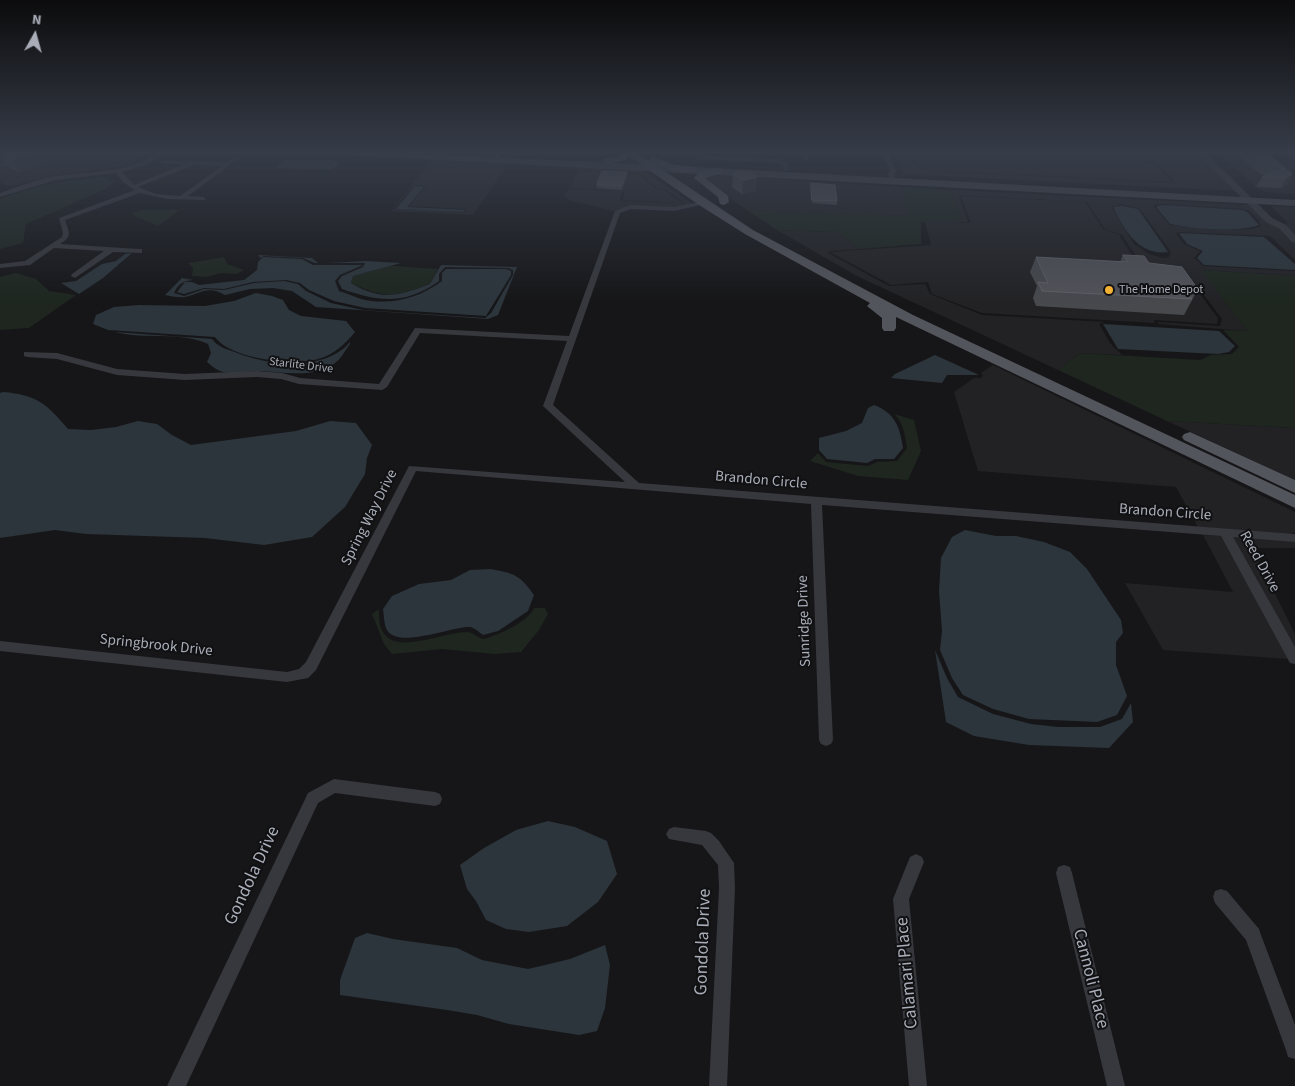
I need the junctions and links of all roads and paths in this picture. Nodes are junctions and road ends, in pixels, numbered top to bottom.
1 (99, 204) edge
2 (699, 204) edge
3 (703, 204) edge
4 (716, 204) edge
5 (1257, 204) edge
6 (1260, 204) edge
7 (1283, 228) junction
8 (764, 232) junction
9 (1295, 240) edge
10 (53, 246) junction
11 (112, 249) junction
12 (138, 250) dead end
13 (0, 266) edge
14 (75, 276) dead end
15 (915, 315) junction
16 (889, 328) dead end
17 (572, 339) junction
18 (27, 354) dead end
19 (636, 485) junction
20 (1295, 487) edge
21 (816, 501) junction
22 (1295, 502) edge
23 (1225, 533) junction
24 (1295, 538) edge
25 (0, 646) edge
26 (1295, 659) edge
27 (307, 672) joint
28 (826, 740) dead end
29 (435, 799) dead end
30 (674, 834) dead end
31 (916, 862) dead end
32 (1064, 873) dead end
33 (1221, 897) dead end
34 (1295, 1050) edge
35 (176, 1086) edge
36 (718, 1086) edge
37 (918, 1086) edge
38 (1116, 1086) edge

1 - 10 street
2 - 17 street
3 - 8 main road
4 - 8 main road
5 - 7 street
6 - 7 street
7 - 9 street
8 - 15 main road
8 - 15 main road
8 - 16 main road
10 - 11 street
10 - 13 street
11 - 12 street
11 - 14 street
15 - 20 main road
15 - 22 main road
17 - 18 street, Starlite Drive
17 - 19 street
19 - 21 street, Brandon Circle
19 - 27 street, Spring Way Drive
21 - 23 street, Brandon Circle
21 - 28 street, Sunridge Drive
23 - 24 street, Brandon Circle
23 - 26 street, Reed Drive
25 - 27 street, Springbrook Drive
29 - 35 street, Gondola Drive
30 - 36 street, Gondola Drive
31 - 37 street, Calamari Place
32 - 38 street, Cannoli Place
33 - 34 street

